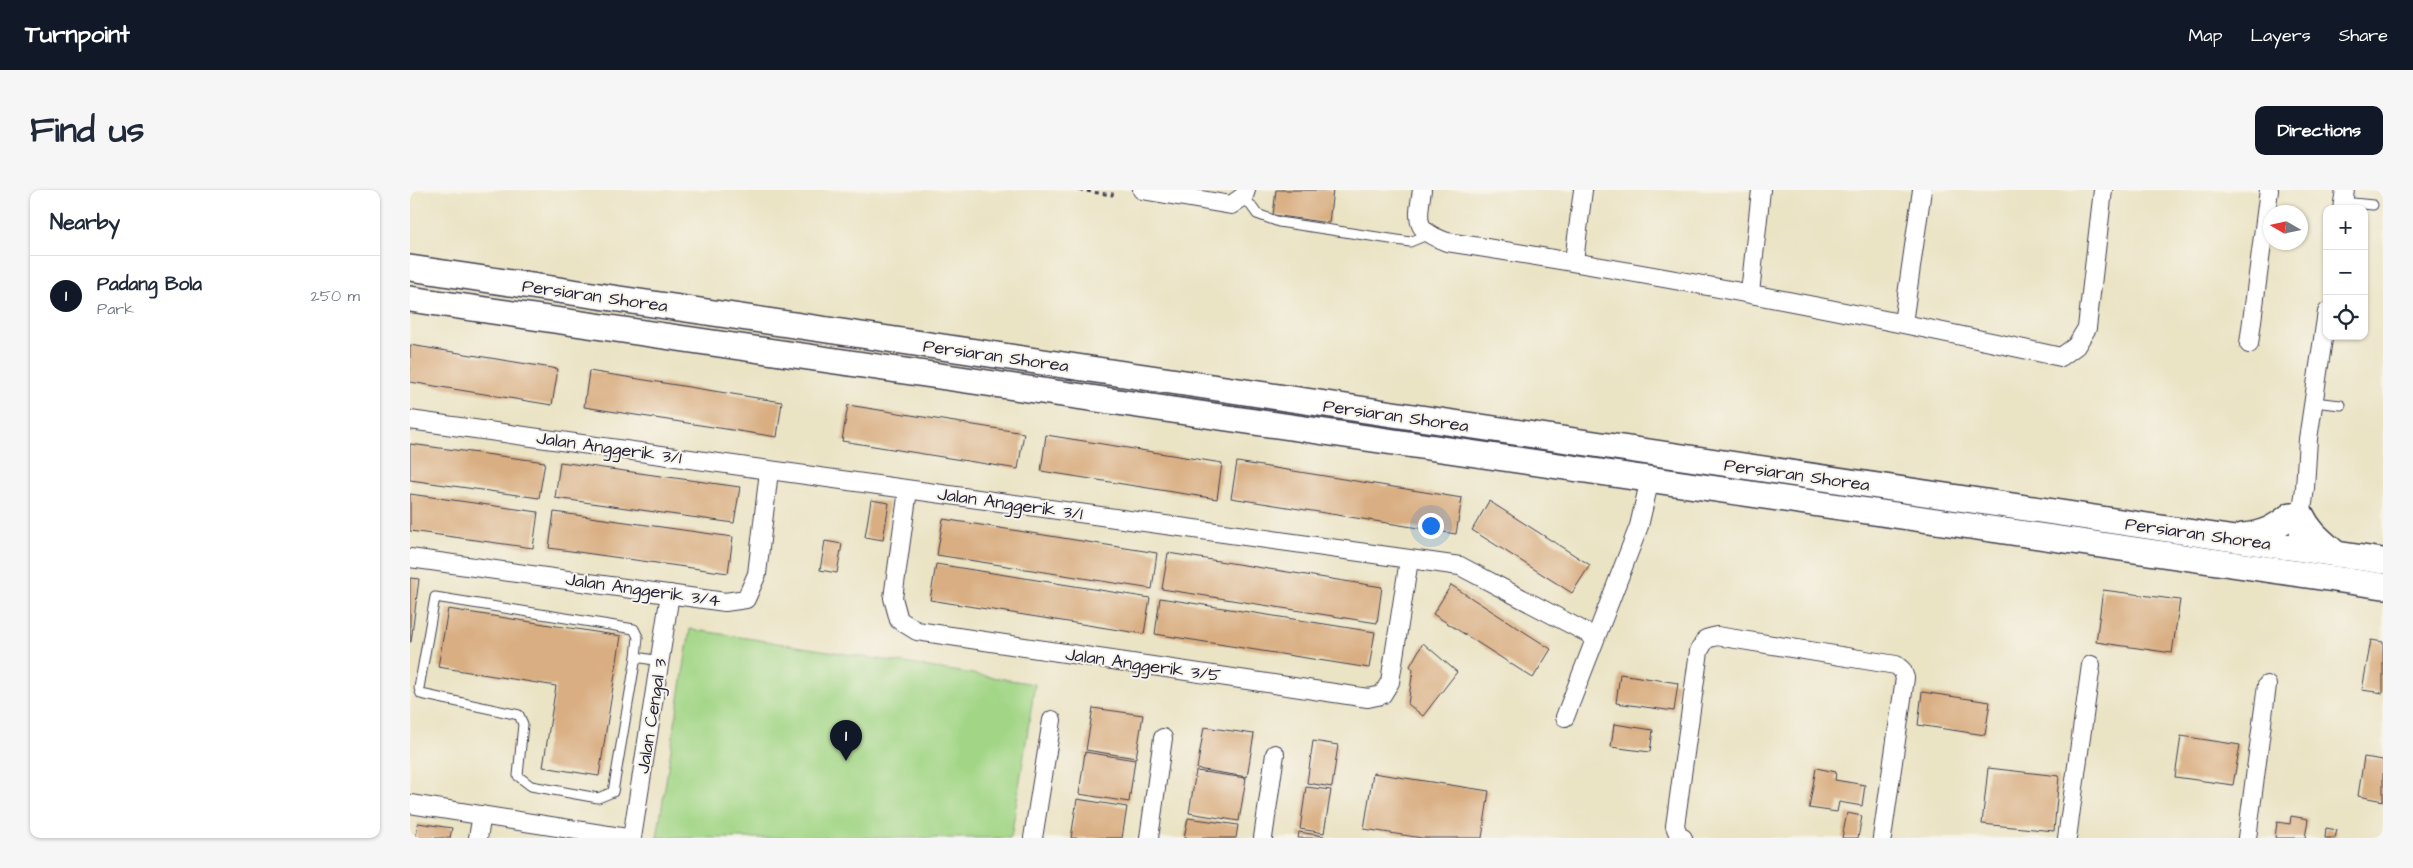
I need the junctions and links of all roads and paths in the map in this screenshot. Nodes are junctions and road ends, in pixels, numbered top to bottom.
1 (1079, 190) edge
2 (1114, 190) edge
3 (1142, 190) edge
4 (1422, 190) edge
5 (1583, 190) edge
6 (1761, 190) edge
7 (1922, 190) edge
8 (2103, 190) edge
9 (2269, 190) edge
10 (1245, 193) edge
11 (2343, 200) edge
12 (2373, 205) dead end
13 (1428, 235) junction
14 (1574, 261) junction
15 (410, 268) edge
16 (1750, 294) junction
17 (410, 299) edge
18 (1903, 323) junction
19 (2323, 338) edge
20 (2249, 344) dead end
21 (2313, 402) junction
22 (2341, 404) dead end
23 (410, 420) edge
24 (1582, 443) junction
25 (1731, 465) junction
26 (769, 471) junction
27 (1650, 479) junction
28 (908, 490) junction
29 (2296, 515) junction
30 (2226, 538) junction
31 (2291, 549) junction
32 (2336, 554) junction
33 (410, 558) edge
34 (1410, 560) junction
35 (2383, 561) edge
36 (2218, 562) junction
37 (2336, 580) junction
38 (2383, 586) edge
39 (670, 594) junction
40 (1594, 637) junction
41 (636, 657) junction
42 (660, 661) junction
43 (2091, 665) dead end
44 (2267, 685) dead end
45 (1565, 717) dead end
46 (1052, 720) dead end
47 (1163, 738) dead end
48 (1275, 754) dead end
49 (410, 804) edge
50 (482, 815) junction
51 (560, 833) edge
52 (478, 838) edge
53 (627, 838) edge
54 (632, 838) edge
55 (1033, 838) edge
56 (1149, 838) edge
57 (1263, 838) edge
58 (1683, 838) edge
59 (1882, 838) edge
60 (2066, 838) edge
61 (2247, 838) edge

1 - 2 path
3 - 10 street
4 - 13 street
5 - 14 street
6 - 16 street
7 - 18 street
8 - 18 street
9 - 20 street
10 - 13 lane
11 - 12 lane
13 - 14 street
14 - 16 street
15 - 24 main road, Persiaran Shorea
16 - 18 street
17 - 27 main road, Persiaran Shorea
19 - 21 street
21 - 22 lane
21 - 29 street
23 - 26 street, Jalan Anggerik 3/1
24 - 25 main road, Persiaran Shorea
24 - 27 main road
25 - 27 main road
25 - 30 main road, Persiaran Shorea
26 - 28 street, Jalan Anggerik 3/1
26 - 39 street, Jalan Anggerik 3/4
27 - 36 main road, Persiaran Shorea
27 - 40 street
28 - 34 street, Jalan Anggerik 3/1
28 - 34 street, Jalan Anggerik 3/5
29 - 30 main road
29 - 31 street
29 - 32 main road
30 - 31 main road, Persiaran Shorea
31 - 32 main road, Persiaran Shorea
31 - 36 main road
31 - 37 main road
32 - 35 main road, Persiaran Shorea
33 - 39 street, Jalan Anggerik 3/4
34 - 40 street, Jalan Anggerik 3/1
36 - 37 main road, Persiaran Shorea
37 - 38 main road, Persiaran Shorea
39 - 42 street, Jalan Cengal 3
40 - 45 street
41 - 41 lane
41 - 42 lane
42 - 54 street, Jalan Cengal 3
43 - 60 street
44 - 61 street
46 - 55 street
47 - 56 street
48 - 57 street
49 - 50 street
50 - 51 street
50 - 52 street
51 - 53 street
58 - 59 street

